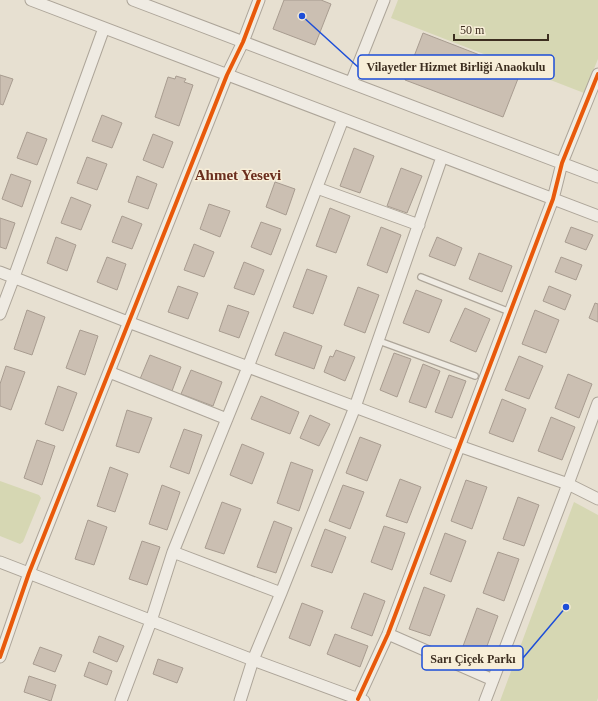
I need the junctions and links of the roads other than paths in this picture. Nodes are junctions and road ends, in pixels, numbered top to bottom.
1 (31, 0) edge
2 (133, 0) edge
3 (259, 0) edge
4 (384, 0) edge
5 (104, 28) junction
6 (243, 42) junction
7 (598, 74) edge
8 (227, 75) junction
9 (351, 83) junction
10 (343, 120) junction
11 (442, 158) junction
12 (562, 163) junction
13 (598, 177) edge
14 (317, 188) junction
15 (553, 199) junction
16 (598, 216) edge
17 (419, 225) junction
18 (0, 272) edge
19 (14, 277) junction
20 (421, 277) dead end
21 (510, 312) junction
22 (0, 314) edge
23 (128, 322) junction
24 (378, 341) junction
25 (248, 367) junction
26 (109, 372) junction
27 (475, 376) dead end
28 (598, 403) edge
29 (355, 407) junction
30 (227, 419) junction
31 (459, 446) junction
32 (568, 484) junction
33 (598, 500) edge
34 (173, 552) junction
35 (0, 562) edge
36 (29, 573) junction
37 (281, 593) junction
38 (151, 621) junction
39 (388, 634) junction
40 (0, 657) edge
41 (253, 660) junction
42 (493, 680) junction
43 (362, 700) edge
44 (121, 701) edge
45 (240, 701) edge
46 (485, 701) edge

1 - 5 street
2 - 6 street
3 - 6 street
4 - 9 street
5 - 8 street
5 - 19 street
6 - 8 street
6 - 9 street
7 - 12 street
8 - 10 street
8 - 23 street
9 - 12 street
10 - 11 street
10 - 14 street
11 - 15 street
11 - 17 street
12 - 13 street
12 - 15 street
14 - 17 street
14 - 25 street
15 - 16 street
15 - 21 street
17 - 24 street
18 - 19 street
19 - 22 street
19 - 23 street
20 - 21 lane
21 - 31 street
23 - 25 street
23 - 26 street
24 - 27 lane
24 - 29 street
25 - 29 street
25 - 30 street
26 - 30 street
26 - 36 street
28 - 32 street
29 - 31 street
29 - 37 street
30 - 34 street
31 - 32 street
31 - 39 street
32 - 33 street
32 - 42 street
34 - 37 street
34 - 38 street
35 - 36 street
36 - 38 street
36 - 40 street
37 - 41 street
38 - 41 street
38 - 44 street
39 - 42 street
39 - 43 street
41 - 43 street
41 - 45 street
42 - 46 street

